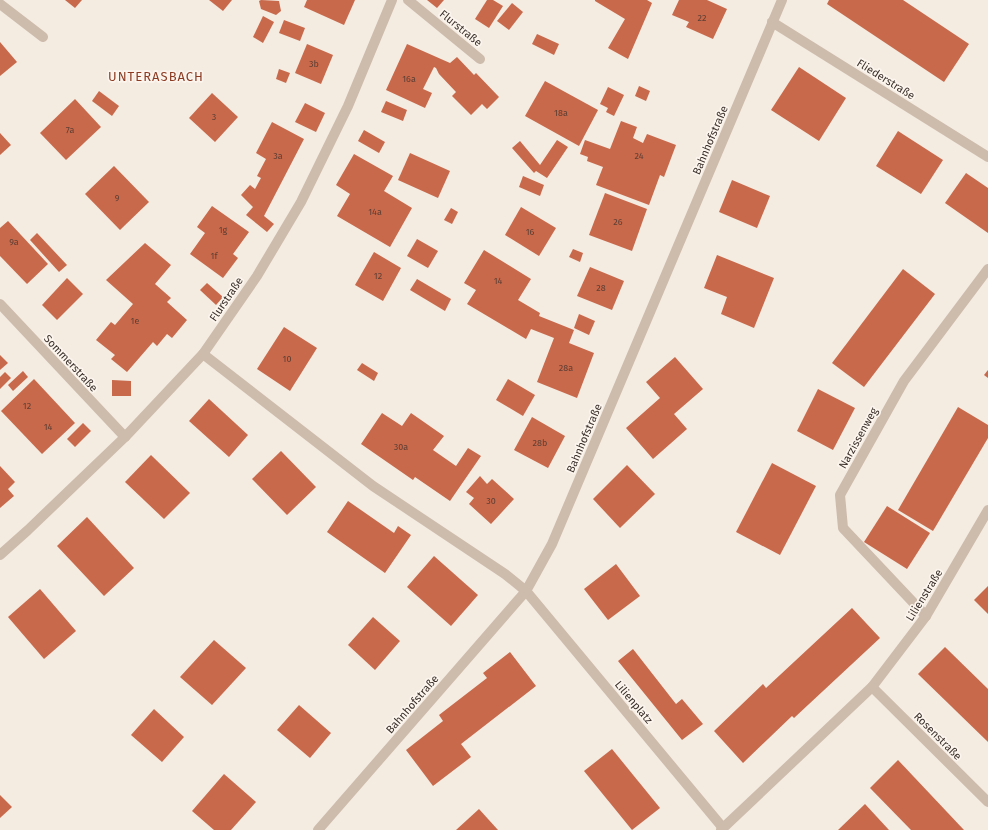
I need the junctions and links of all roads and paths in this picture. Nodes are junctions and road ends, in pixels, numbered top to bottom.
1 (392, 0) edge
2 (408, 0) edge
3 (782, 0) edge
4 (0, 4) edge
5 (772, 22) junction
6 (43, 37) dead end
7 (480, 59) dead end
8 (988, 157) edge
9 (988, 269) edge
10 (0, 304) edge
11 (203, 354) junction
12 (126, 437) junction
13 (988, 510) edge
14 (0, 555) edge
15 (526, 591) junction
16 (926, 616) junction
17 (872, 687) junction
18 (988, 802) edge
19 (722, 829) edge
20 (318, 830) edge

1 - 11 street, Flurstraße
2 - 7 street, Flurstraße
3 - 5 street, Bahnhofstraße
4 - 6 street
5 - 8 street, Fliederstraße
5 - 15 street, Bahnhofstraße
9 - 16 street, Narzissenweg
10 - 12 street, Sommerstraße
11 - 12 street, Flurstraße
11 - 15 street, Lilienplatz
12 - 14 street, Flurstraße
13 - 16 street, Lilienstraße
15 - 19 street, Lilienplatz
15 - 20 street, Bahnhofstraße
16 - 17 street, Lilienstraße
17 - 18 street, Rosenstraße
17 - 19 street, Lilienplatz

